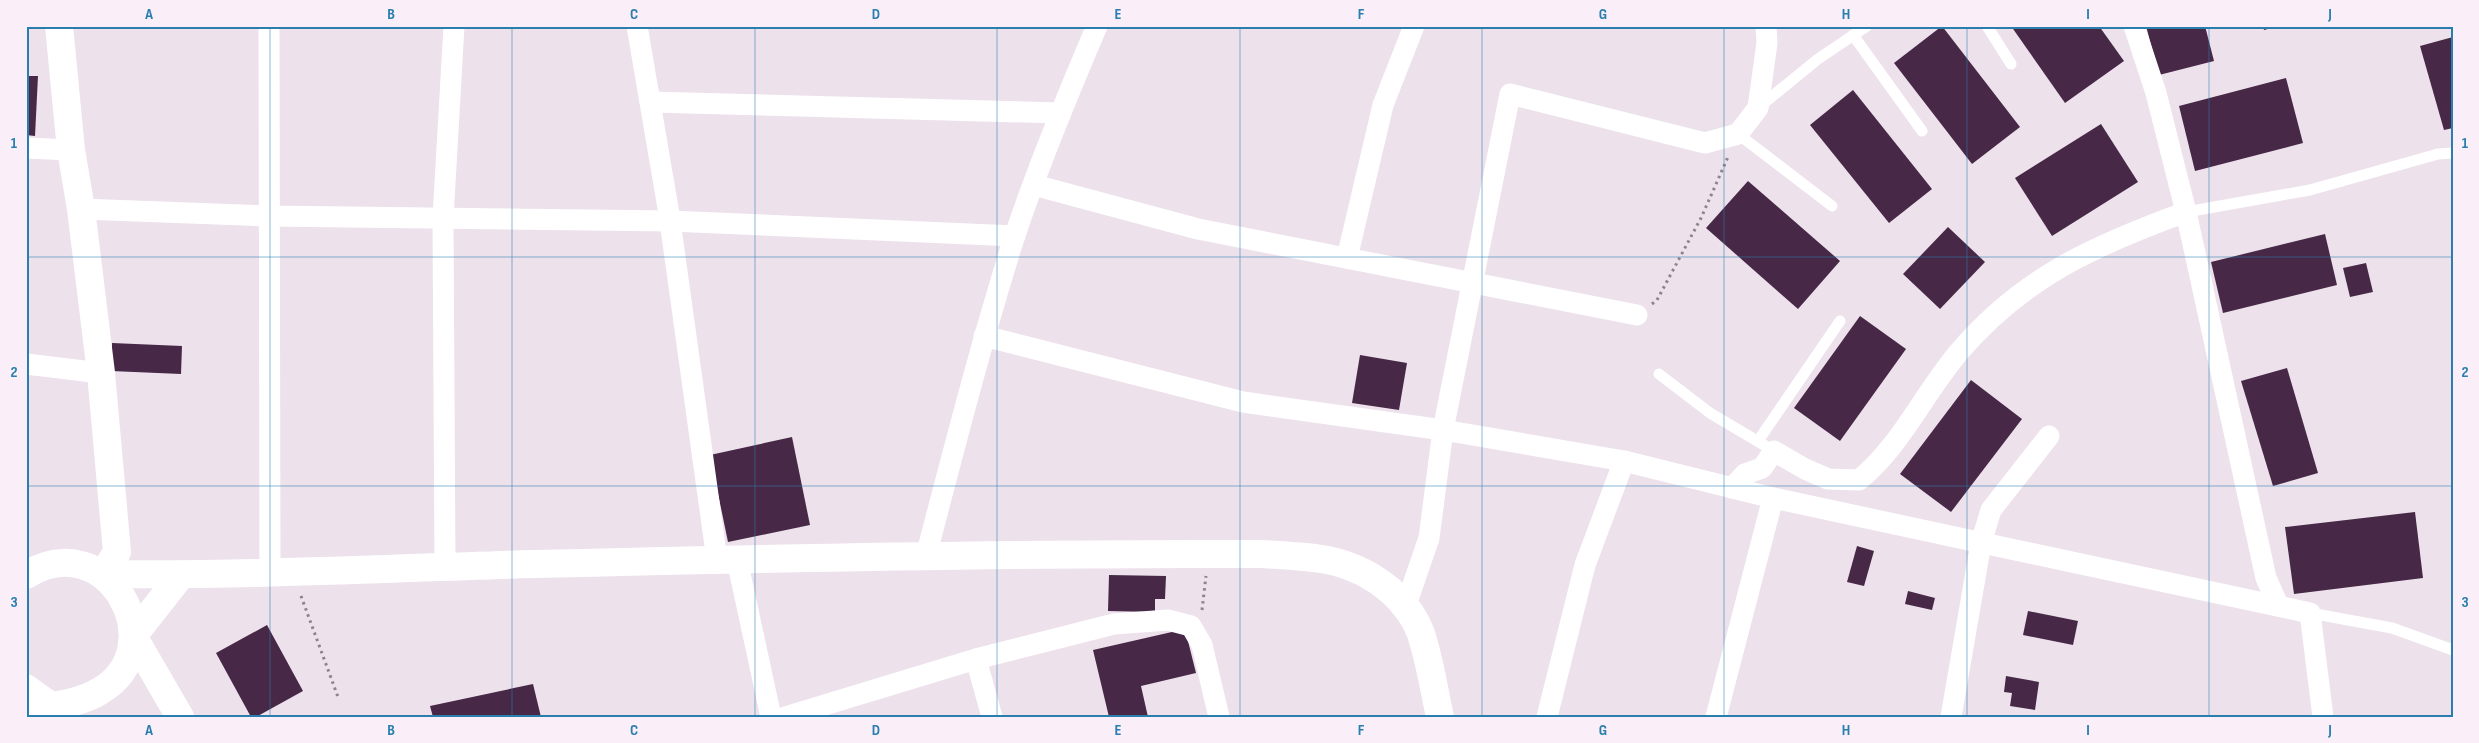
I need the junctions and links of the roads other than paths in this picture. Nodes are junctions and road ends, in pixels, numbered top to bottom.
1 (59, 26) edge
2 (269, 26) edge
3 (454, 26) edge
4 (637, 26) edge
5 (1097, 26) edge
6 (1414, 26) edge
7 (1766, 26) edge
8 (1867, 26) edge
9 (1987, 26) edge
10 (2134, 26) edge
11 (1853, 36) junction
12 (2011, 64) dead end
13 (650, 102) junction
14 (1758, 108) junction
15 (1060, 113) junction
16 (1922, 131) dead end
17 (1738, 134) junction
18 (26, 148) edge
19 (71, 150) junction
20 (2453, 153) edge
21 (1034, 185) junction
22 (1832, 206) dead end
23 (81, 209) junction
24 (2186, 212) junction
25 (268, 216) junction
26 (443, 218) junction
27 (670, 221) junction
28 (1015, 236) junction
29 (1347, 258) junction
30 (1473, 283) junction
31 (1637, 315) road end
32 (1840, 321) dead end
33 (984, 336) junction
34 (26, 364) edge
35 (101, 373) junction
36 (1659, 374) dead end
37 (1443, 430) junction
38 (2050, 436) dead end
39 (1766, 446) junction
40 (1624, 462) junction
41 (1732, 488) junction
42 (1773, 498) junction
43 (1982, 543) junction
44 (926, 556) junction
45 (26, 560) edge
46 (727, 560) junction
47 (59, 564) junction
48 (445, 567) junction
49 (103, 574) junction
50 (282, 574) junction
51 (26, 575) edge
52 (181, 576) junction
53 (2278, 604) junction
54 (1406, 605) junction
55 (2310, 613) junction
56 (133, 636) junction
57 (2453, 650) edge
58 (976, 659) junction
59 (26, 688) edge
60 (48, 711) edge
61 (180, 717) edge
62 (771, 717) edge
63 (785, 717) edge
64 (992, 717) edge
65 (1219, 717) edge
66 (1440, 717) edge
67 (1547, 717) edge
68 (1716, 717) edge
69 (1951, 717) edge
70 (2323, 717) edge

1 - 19 street
2 - 25 street
3 - 26 street
4 - 13 street
5 - 15 street
6 - 29 street
7 - 14 street
8 - 11 lane
9 - 12 lane
10 - 24 street
11 - 14 lane
11 - 16 lane
13 - 15 street
13 - 27 street
14 - 17 street
15 - 21 street
17 - 22 lane
17 - 30 street
18 - 19 street
19 - 23 street
20 - 24 lane
21 - 28 street
21 - 29 street
23 - 25 street
23 - 35 street
24 - 39 street
24 - 53 street
25 - 26 street
25 - 50 street
26 - 27 street
26 - 48 street
27 - 28 street
27 - 46 street
28 - 33 street
29 - 30 street
30 - 31 street
30 - 37 street
32 - 39 lane
33 - 37 street
33 - 44 street
34 - 35 street
35 - 49 street
36 - 39 lane
37 - 40 street
37 - 54 street
38 - 43 street
39 - 41 street
40 - 41 street
40 - 67 street
41 - 42 street
42 - 43 street
42 - 68 street
43 - 53 street
43 - 69 street
44 - 46 street
44 - 54 street
45 - 47 street
46 - 48 street
46 - 62 street
47 - 49 street
47 - 51 street
48 - 50 street
49 - 52 street
49 - 56 street
50 - 52 street
52 - 56 street
53 - 55 street
54 - 66 street
55 - 57 lane
55 - 70 street
56 - 60 street
56 - 61 street
58 - 63 street
58 - 64 street
58 - 65 street
59 - 60 street

